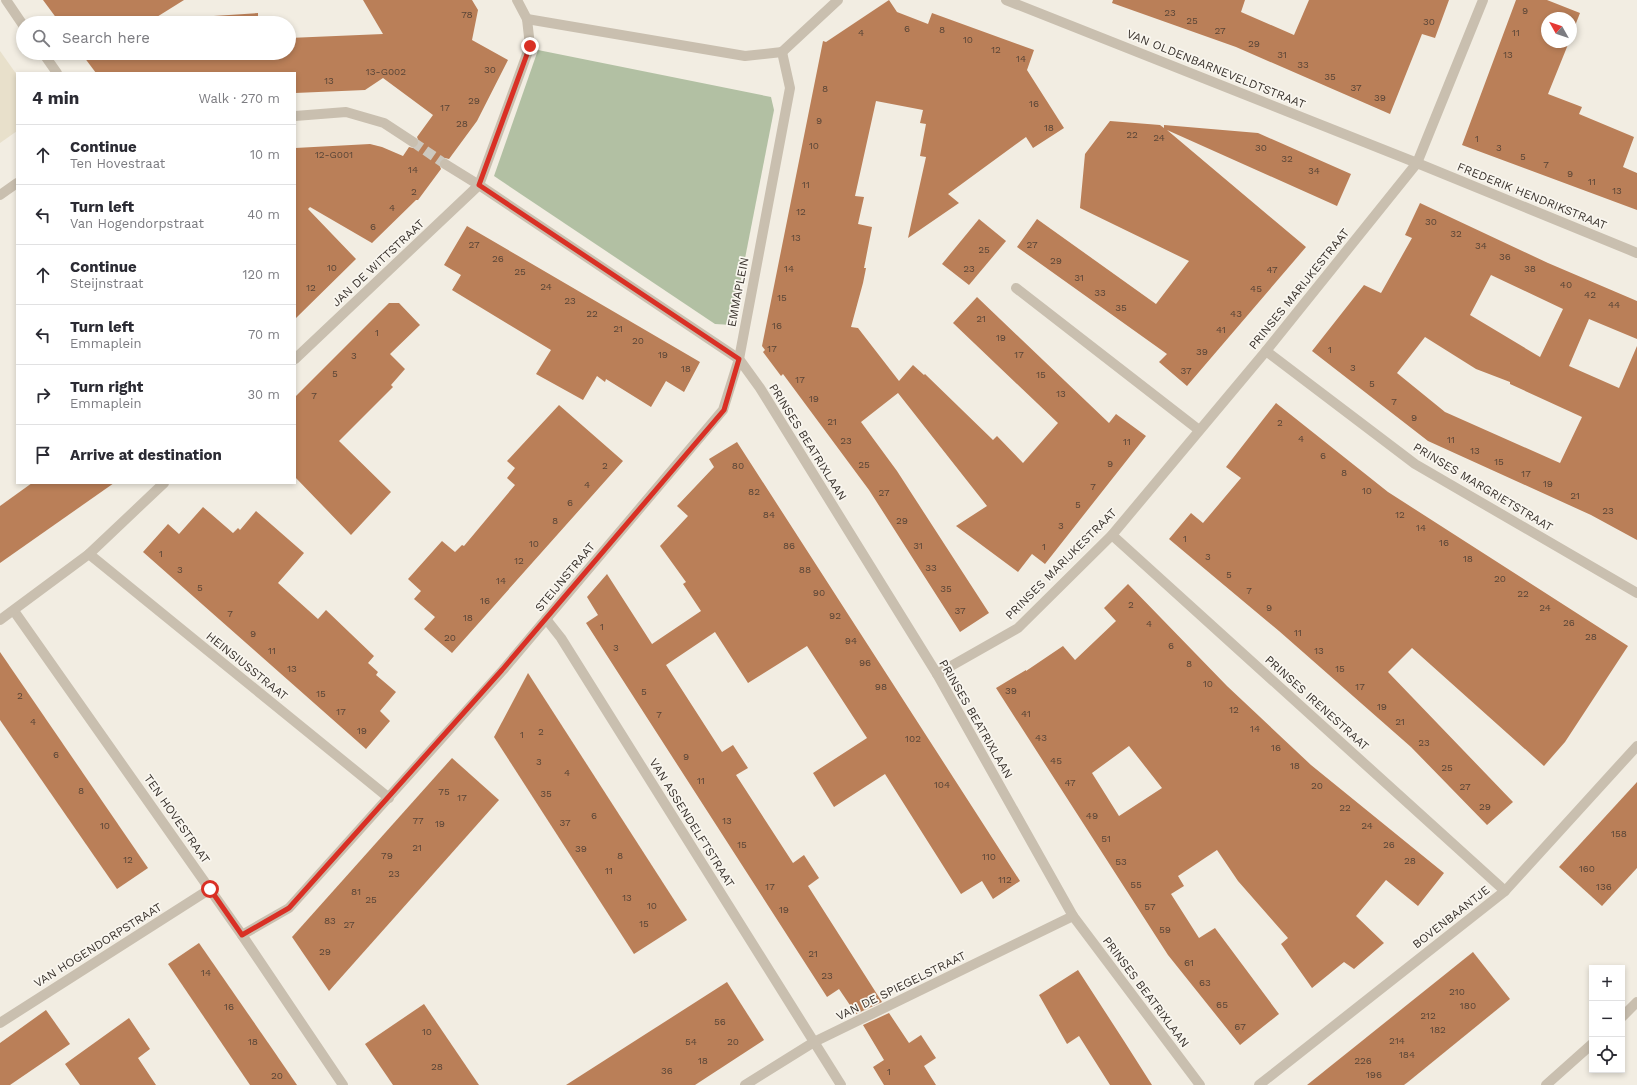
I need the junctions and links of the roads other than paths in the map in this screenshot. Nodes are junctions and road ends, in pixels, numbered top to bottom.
1 (6, 0) edge
2 (517, 0) edge
3 (838, 0) edge
4 (1006, 0) edge
5 (1483, 0) edge
6 (17, 16) edge
7 (527, 18) junction
8 (782, 52) junction
9 (48, 60) edge
10 (56, 72) edge
11 (296, 116) edge
12 (413, 142) tunnel mouth
13 (1417, 163) junction
14 (445, 164) tunnel mouth
15 (16, 184) edge
16 (479, 185) junction
17 (0, 195) edge
18 (1637, 253) edge
19 (1016, 288) dead end
20 (1266, 351) junction
21 (296, 358) edge
22 (739, 359) junction
23 (1199, 430) junction
24 (163, 484) edge
25 (1112, 536) junction
26 (89, 554) junction
27 (1637, 593) edge
28 (14, 611) junction
29 (0, 620) edge
30 (546, 620) junction
31 (936, 674) junction
32 (1637, 746) edge
33 (389, 798) junction
34 (210, 889) junction
35 (1504, 891) junction
36 (1073, 916) junction
37 (242, 935) junction
38 (1637, 1002) edge
39 (1625, 1014) edge
40 (0, 1023) edge
41 (814, 1042) junction
42 (1589, 1047) edge
43 (343, 1085) edge
44 (745, 1085) edge
45 (841, 1085) edge
46 (1200, 1085) edge
47 (1259, 1085) edge
48 (1546, 1085) edge

1 - 6 street
2 - 7 street
3 - 8 street
4 - 13 street, VAN OLDENBARNEVELDTSTRAAT
5 - 13 street, PRINSES MARIJKESTRAAT
7 - 8 street
7 - 16 street
8 - 22 street, EMMAPLEIN
9 - 10 street
11 - 12 street
13 - 18 street, FREDERIK HENDRIKSTRAAT
13 - 20 street, PRINSES MARIJKESTRAAT
14 - 16 street
15 - 17 street
16 - 21 street, JAN DE WITTSTRAAT
16 - 22 street
19 - 23 street
20 - 23 street, PRINSES MARIJKESTRAAT
20 - 27 street, PRINSES MARGRIETSTRAAT
22 - 30 street, STEIJNSTRAAT
22 - 31 street, PRINSES BEATRIXLAAN
23 - 25 street, PRINSES MARIJKESTRAAT
24 - 26 street
25 - 31 street, PRINSES MARIJKESTRAAT
25 - 35 street, PRINSES IRENESTRAAT
26 - 28 street
26 - 33 street, HEINSIUSSTRAAT
28 - 29 street
28 - 34 street, TEN HOVESTRAAT
30 - 33 street, STEIJNSTRAAT
30 - 41 street, VAN ASSENDELFTSTRAAT
31 - 36 street, PRINSES BEATRIXLAAN
32 - 35 street, BOVENBAANTJE
33 - 37 street
34 - 37 street, TEN HOVESTRAAT
34 - 40 street, VAN HOGENDORPSTRAAT
35 - 47 street, BOVENBAANTJE
36 - 41 street, VAN DE SPIEGELSTRAAT
36 - 46 street, PRINSES BEATRIXLAAN
37 - 43 street, TEN HOVESTRAAT
38 - 39 street
41 - 44 street, VAN DE SPIEGELSTRAAT
41 - 45 street, VAN ASSENDELFTSTRAAT
42 - 48 street

